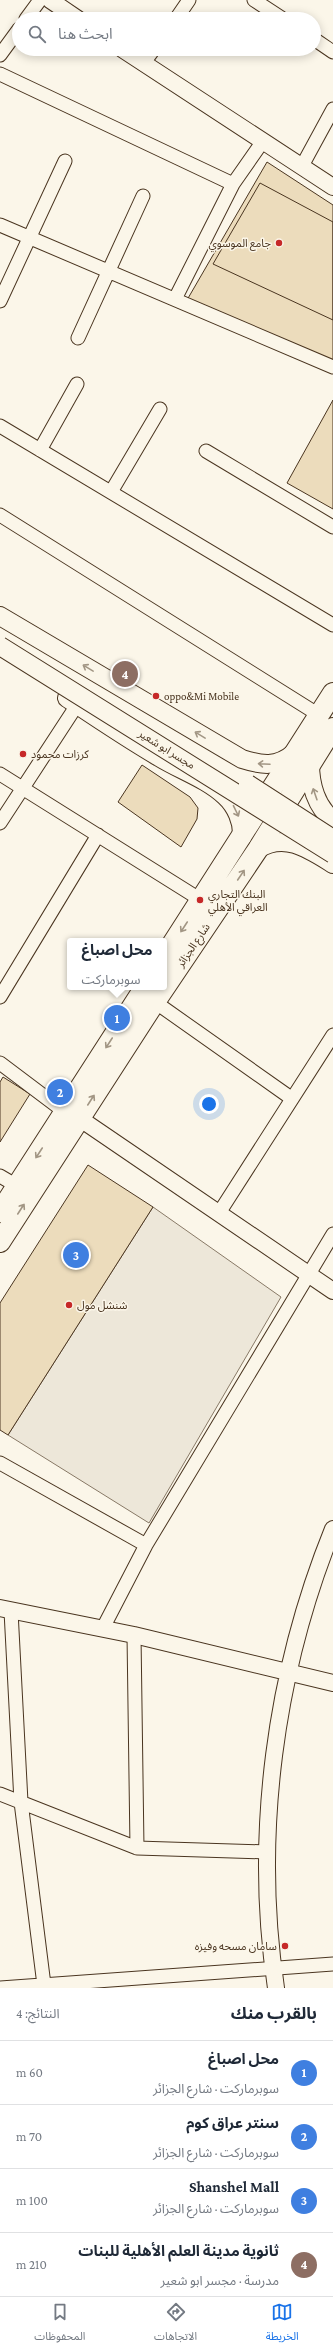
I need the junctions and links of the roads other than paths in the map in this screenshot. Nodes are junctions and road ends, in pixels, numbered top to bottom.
1 (40, 0) edge
2 (50, 0) edge
3 (189, 0) edge
4 (254, 0) edge
5 (31, 12) edge
6 (68, 12) edge
7 (181, 12) edge
8 (272, 12) edge
9 (12, 39) edge
10 (321, 44) edge
11 (333, 52) edge
12 (0, 55) edge
13 (132, 56) edge
14 (149, 56) edge
15 (143, 64) junction
16 (0, 74) edge
17 (333, 109) edge
18 (263, 141) junction
19 (65, 161) dead end
20 (302, 166) junction
21 (233, 184) junction
22 (333, 187) edge
23 (143, 196) dead end
24 (0, 225) edge
25 (30, 238) junction
26 (108, 271) junction
27 (175, 300) junction
28 (0, 301) edge
29 (78, 338) dead end
30 (333, 367) edge
31 (77, 384) dead end
32 (160, 409) dead end
33 (0, 426) edge
34 (40, 450) junction
35 (206, 451) dead end
36 (111, 492) junction
37 (0, 515) edge
38 (333, 527) edge
39 (0, 616) edge
40 (333, 625) edge
41 (0, 632) edge
42 (0, 646) edge
43 (0, 656) edge
44 (333, 694) edge
45 (77, 705) junction
46 (326, 722) edge
47 (294, 753) junction
48 (233, 754) junction
49 (310, 764) junction
50 (0, 774) edge
51 (24, 789) junction
52 (219, 790) junction
53 (332, 819) edge
54 (0, 823) edge
55 (98, 835) junction
56 (242, 837) junction
57 (333, 839) edge
58 (258, 849) junction
59 (311, 850) junction
60 (333, 854) edge
61 (333, 864) edge
62 (201, 900) junction
63 (167, 952) edge
64 (167, 972) edge
65 (150, 995) edge
66 (0, 997) edge
67 (333, 1035) edge
68 (0, 1063) edge
69 (291, 1098) junction
70 (72, 1115) junction
71 (0, 1176) edge
72 (17, 1186) junction
73 (0, 1212) edge
74 (218, 1213) junction
75 (333, 1234) edge
76 (0, 1242) edge
77 (309, 1275) junction
78 (333, 1291) edge
79 (0, 1463) edge
80 (333, 1529) edge
81 (146, 1545) junction
82 (6, 1610) edge
83 (103, 1628) junction
84 (134, 1635) junction
85 (289, 1671) junction
86 (333, 1683) edge
87 (0, 1794) edge
88 (21, 1802) junction
89 (137, 1848) junction
90 (268, 1852) junction
91 (333, 1964) edge
92 (273, 1968) junction
93 (44, 1985) junction
94 (0, 1988) edge
95 (276, 1988) edge

1 - 5 street
2 - 6 street
3 - 7 street
4 - 8 street
9 - 12 street
10 - 11 street
13 - 15 street
14 - 15 street
15 - 18 street
16 - 21 street
17 - 20 street
18 - 20 street
18 - 21 street
19 - 25 street
20 - 22 street
21 - 27 street
23 - 26 street
24 - 25 street
25 - 26 street
25 - 28 street
26 - 27 street
26 - 29 street
27 - 30 street
31 - 34 street
32 - 36 street
33 - 34 street
34 - 36 street
35 - 38 street
36 - 40 street
37 - 46 street
48 -> 39 main road
41 - 57 main road, مجسر ابو شعير, bridge
42 - 60 main road, مجسر ابو شعير, bridge
43 - 45 main road
44 - 46 main road, شارع الجزائر
45 - 51 street
45 - 52 main road
46 - 47 main road, شارع الجزائر
46 - 49 main road, شارع الجزائر
47 -> 48 main road
47 - 56 main road, شارع الجزائر
48 - 52 main road
53 -> 49 main road
49 - 58 main road, شارع الجزائر
50 - 51 street
51 - 54 street
51 - 55 street
52 -> 56 main road
53 - 59 main road
55 - 62 street
55 - 66 street
56 - 62 main road, شارع الجزائر
58 - 59 main road
64 -> 58 main road, شارع الجزائر
59 - 61 main road
62 -> 63 main road, شارع الجزائر
65 - 69 street
65 - 70 main road, شارع الجزائر
67 - 69 street
68 - 70 street
69 - 74 street
70 -> 72 main road, شارع الجزائر
70 - 74 street
76 -> 70 main road, شارع الجزائر
71 - 72 street
72 - 73 main road, شارع الجزائر
74 - 77 street
75 - 77 street
77 - 78 street
77 - 81 street
79 - 81 street
80 - 85 street
81 - 83 street
82 - 83 street
82 - 88 street
83 - 84 street
84 - 85 street
84 - 89 street
85 - 86 street
85 - 90 street
87 - 88 street
88 - 89 street
88 - 93 street
89 - 90 street
90 - 92 street
91 - 92 street
92 - 93 street
92 - 95 street
93 - 94 street

